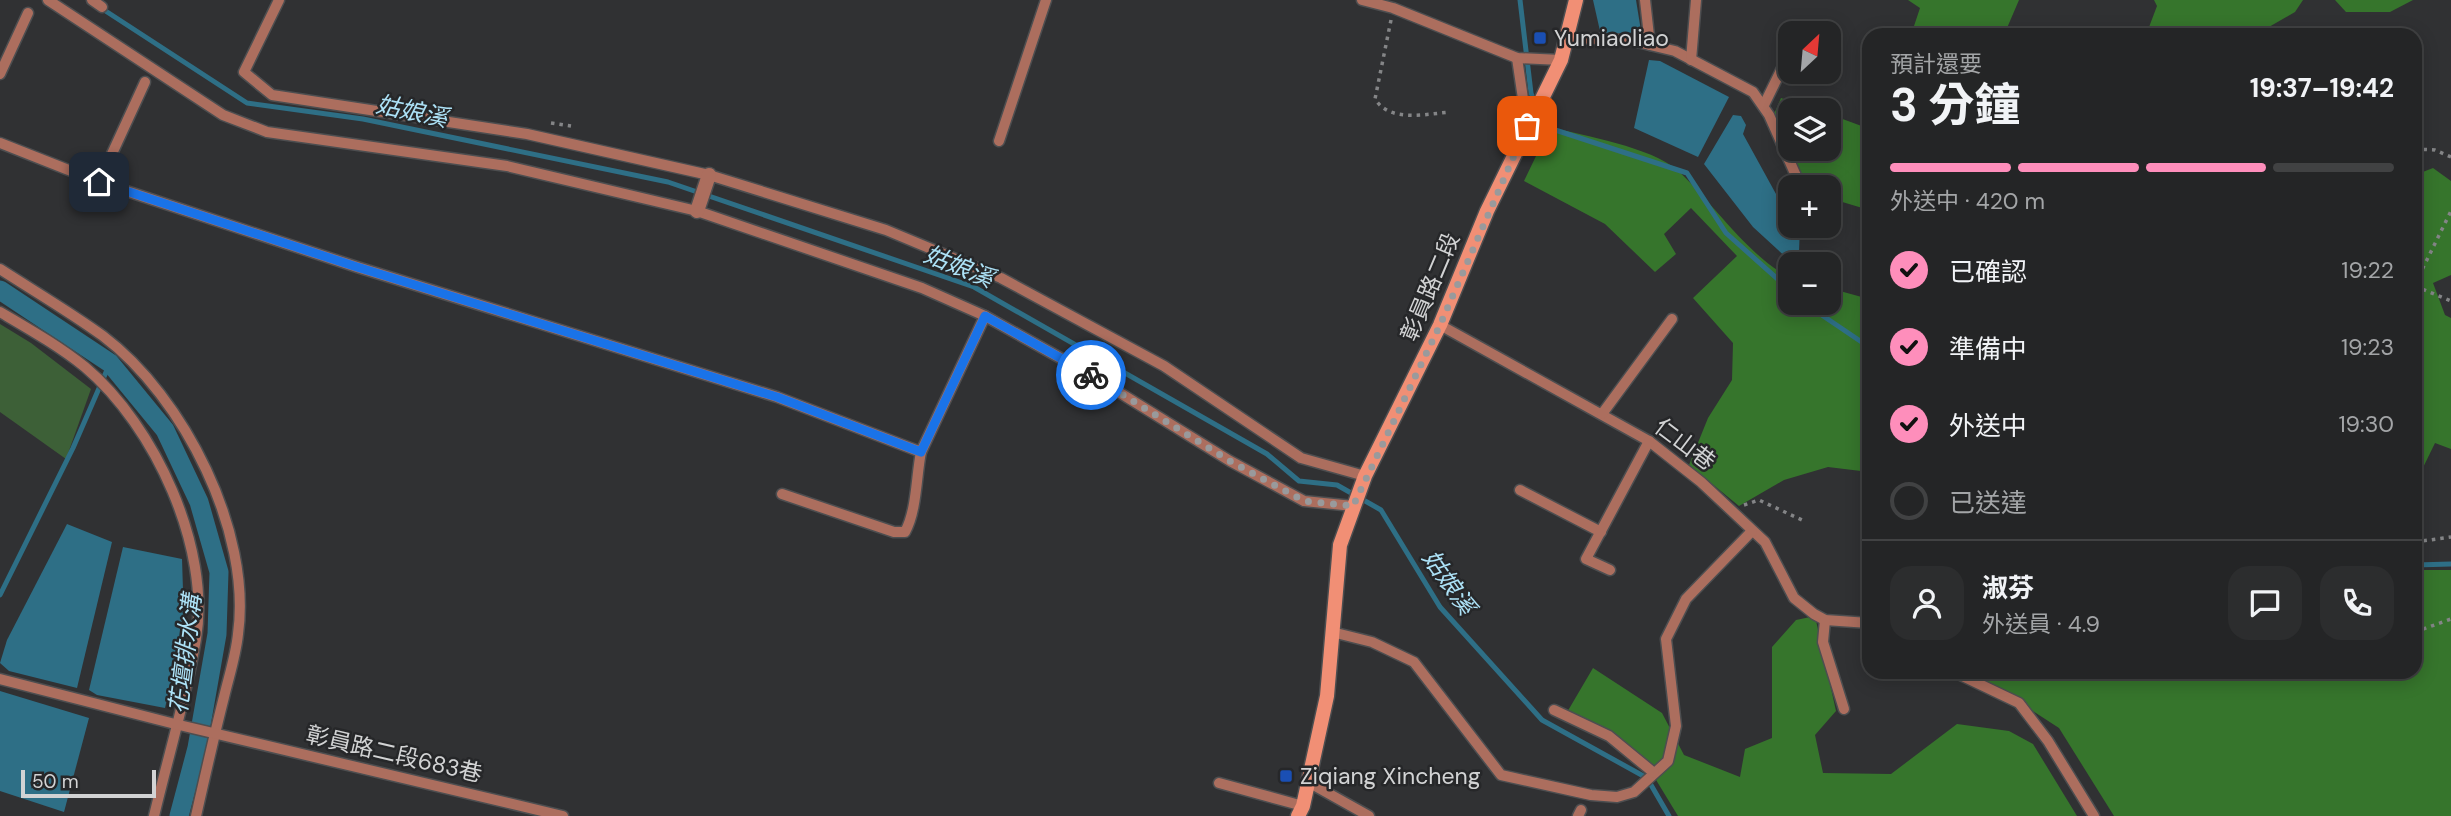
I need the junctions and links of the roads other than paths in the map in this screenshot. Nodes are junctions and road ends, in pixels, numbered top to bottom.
1 (48, 0) edge
2 (92, 0) edge
3 (279, 0) edge
4 (1046, 0) edge
5 (1362, 0) edge
6 (1576, 0) edge
7 (1645, 0) edge
8 (1696, 0) edge
9 (102, 7) dead end
10 (28, 13) dead end
11 (1568, 38) junction
12 (1650, 45) junction
13 (1517, 58) junction
14 (1561, 60) junction
15 (1691, 60) junction
16 (0, 74) edge
17 (1778, 76) edge
18 (145, 82) dead end
19 (1764, 105) junction
20 (1530, 120) junction
21 (999, 141) dead end
22 (0, 143) edge
23 (709, 175) junction
24 (1796, 175) edge
25 (99, 182) junction
26 (697, 211) junction
27 (0, 269) edge
28 (0, 312) edge
29 (985, 316) junction
30 (1672, 319) dead end
31 (1440, 325) junction
32 (1602, 414) junction
33 (1649, 441) junction
34 (921, 452) junction
35 (1365, 476) junction
36 (1520, 490) dead end
37 (782, 494) dead end
38 (1353, 506) junction
39 (1752, 531) junction
40 (1601, 532) junction
41 (1610, 570) dead end
42 (1825, 620) junction
43 (1862, 623) edge
44 (1332, 632) junction
45 (0, 679) edge
46 (1969, 679) edge
47 (1844, 709) dead end
48 (1554, 710) dead end
49 (176, 724) junction
50 (215, 734) junction
51 (1654, 773) junction
52 (1308, 782) junction
53 (1219, 783) dead end
54 (1300, 811) edge
55 (154, 816) edge
56 (196, 816) edge
57 (564, 816) edge
58 (1369, 816) edge
59 (2094, 816) edge

1 - 26 lane
2 - 9 lane
3 - 23 lane
4 - 21 lane
5 - 13 lane
6 - 11 main road
7 - 12 lane
8 - 15 lane
10 - 16 lane
11 - 12 lane
11 - 14 main road
12 - 15 lane
13 - 14 lane
13 - 20 lane
14 - 20 main road, 彰員路二段
15 - 19 lane
17 - 19 lane
18 - 25 lane
19 - 24 lane
20 - 31 main road, 彰員路二段
22 - 25 lane
23 - 26 street
23 - 35 lane
25 - 34 lane
26 - 29 lane
27 - 50 lane
28 - 49 lane
29 - 34 lane
29 - 38 lane
30 - 32 lane
31 - 32 lane, 仁山巷
31 - 35 main road, 彰員路二段
32 - 33 lane, 仁山巷
33 - 39 lane, 仁山巷
33 - 40 lane
34 - 37 lane
35 - 38 main road, 彰員路二段
36 - 40 lane
38 - 44 main road
39 - 42 lane, 仁山巷
39 - 51 lane
40 - 41 lane
42 - 43 lane
42 - 47 lane
44 - 51 lane
44 - 52 main road
45 - 49 lane, 彰員路二段683巷
46 - 59 lane
48 - 51 lane
49 - 50 lane, 彰員路二段683巷
49 - 55 lane
50 - 56 lane
50 - 57 lane, 彰員路二段683巷
52 - 54 main road
52 - 58 lane
53 - 54 lane

